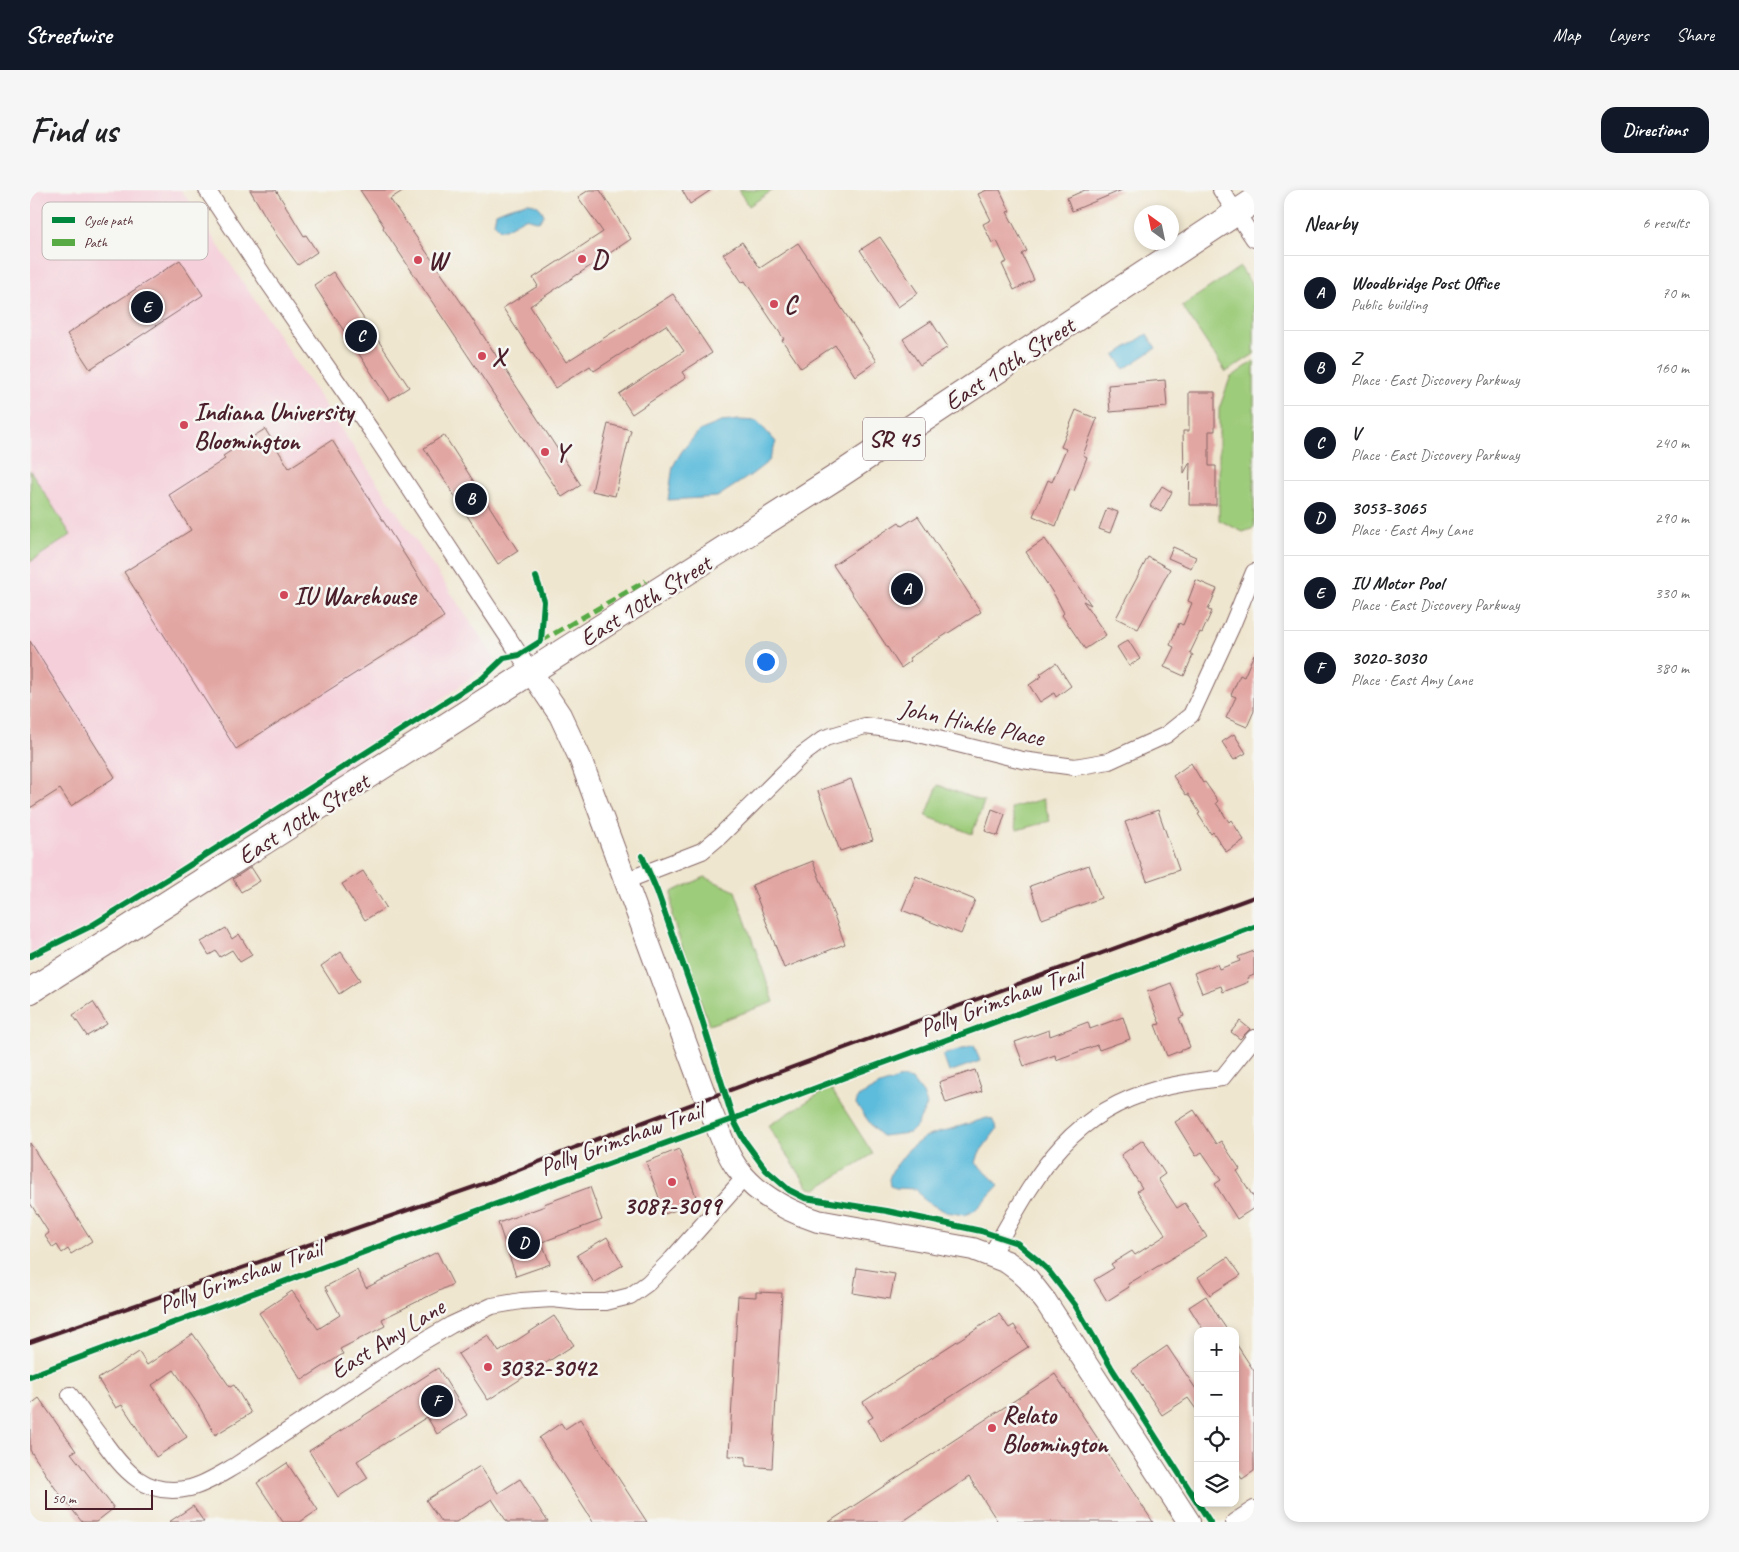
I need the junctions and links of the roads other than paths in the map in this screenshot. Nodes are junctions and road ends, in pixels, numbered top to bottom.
1 (207, 190) edge
2 (1221, 190) edge
3 (1245, 207) edge
4 (1254, 239) edge
5 (1254, 572) edge
6 (531, 672) junction
7 (625, 881) junction
8 (30, 991) edge
9 (1254, 1038) edge
10 (745, 1178) junction
11 (991, 1255) junction
12 (70, 1395) dead end
13 (1254, 1509) edge
14 (1189, 1522) edge
15 (1234, 1522) edge

1 - 6 street
2 - 3 street
3 - 4 street
3 - 6 main road, East 10th Street / SR 45
5 - 7 street, John Hinkle Place
6 - 7 street
6 - 8 main road, East 10th Street / SR 45
7 - 10 street
9 - 11 street
10 - 11 street
10 - 12 street, East Amy Lane
11 - 14 street
13 - 15 street

